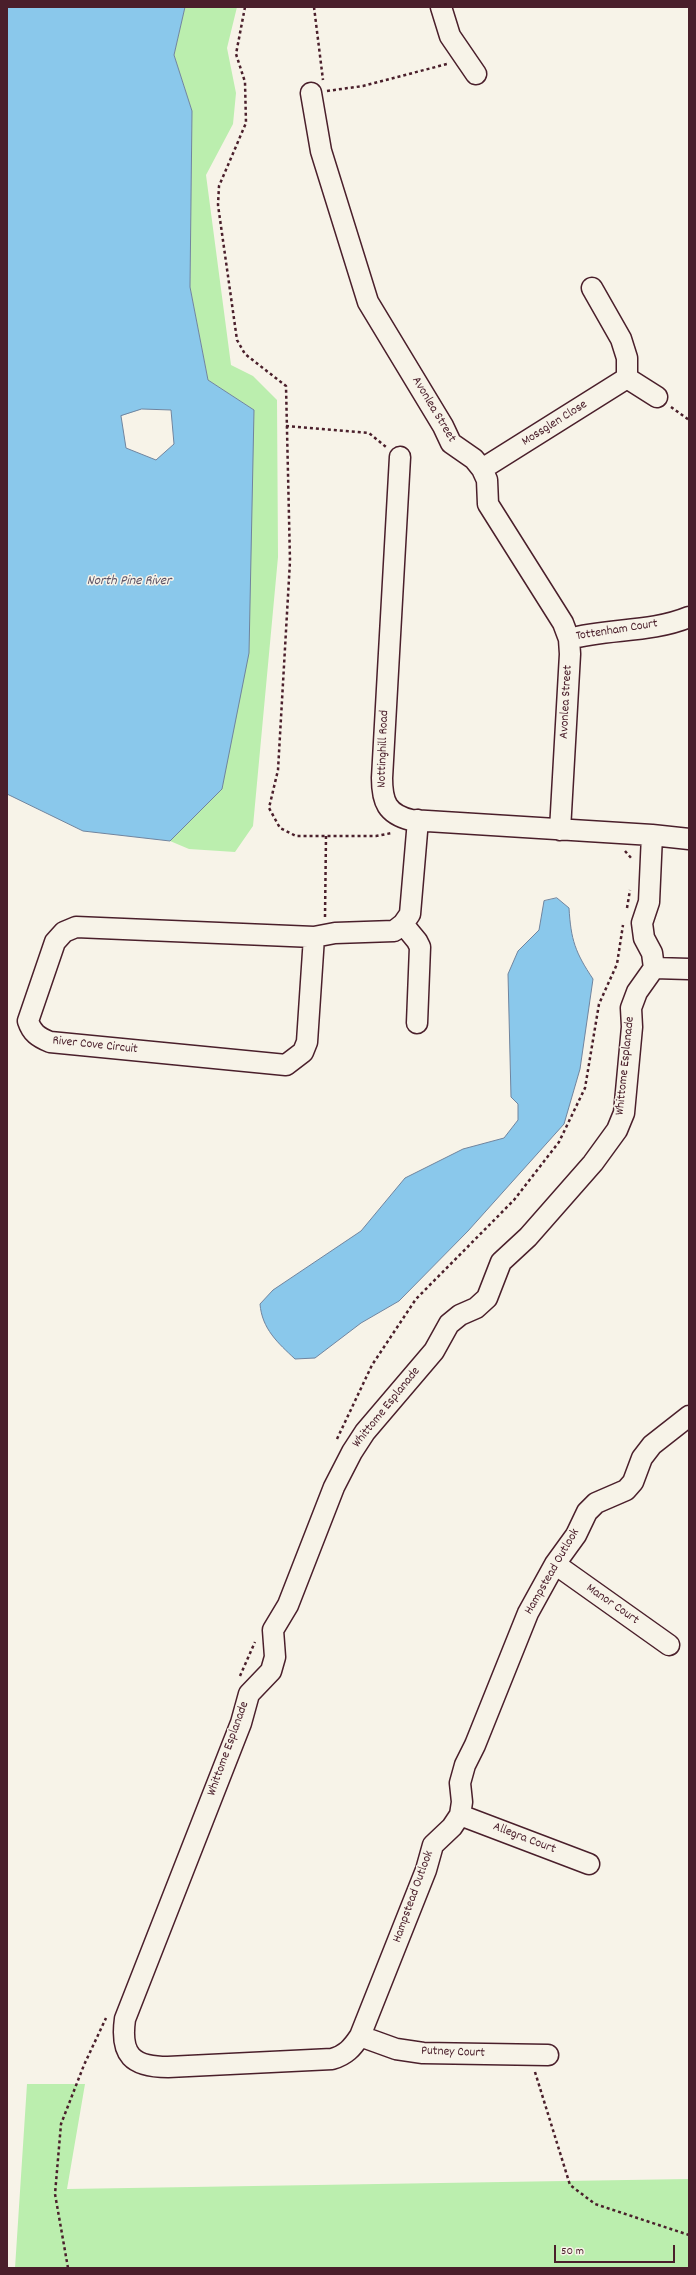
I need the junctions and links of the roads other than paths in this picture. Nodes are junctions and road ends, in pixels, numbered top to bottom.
1 (441, 7) edge
2 (476, 74) dead end
3 (322, 89) road end
4 (592, 288) dead end
5 (627, 378) junction
6 (657, 397) road end
7 (400, 457) road end
8 (482, 469) junction
9 (689, 617) edge
10 (569, 639) junction
11 (410, 819) junction
12 (560, 830) junction
13 (652, 835) junction
14 (689, 839) edge
15 (403, 924) junction
16 (316, 928) junction
17 (654, 968) junction
18 (689, 969) edge
19 (417, 1024) dead end
20 (689, 1416) edge
21 (555, 1564) junction
22 (669, 1645) dead end
23 (460, 1815) junction
24 (589, 1864) dead end
25 (125, 2019) joint
26 (360, 2036) junction
27 (539, 2054) road end

1 - 2 street
3 - 8 street, Avonlea Street
4 - 5 street
5 - 6 street
5 - 8 street, Mossglen Close
7 - 11 street, Nottinghill Road
8 - 10 street, Avonlea Street
9 - 10 street, Tottenham Court
10 - 12 street, Avonlea Street
11 - 12 street
11 - 15 street
12 - 13 street
13 - 14 street
13 - 17 street
15 - 16 street, River Cove Circuit
15 - 19 street
16 - 16 street, River Cove Circuit
17 - 18 street
17 - 25 street, Whittome Esplanade
20 - 21 street, Hampstead Outlook
21 - 22 street, Manor Court
21 - 23 street, Hampstead Outlook
23 - 24 street, Allegra Court
23 - 26 street, Hampstead Outlook
25 - 26 street, Hampstead Outlook
26 - 27 street, Putney Court

